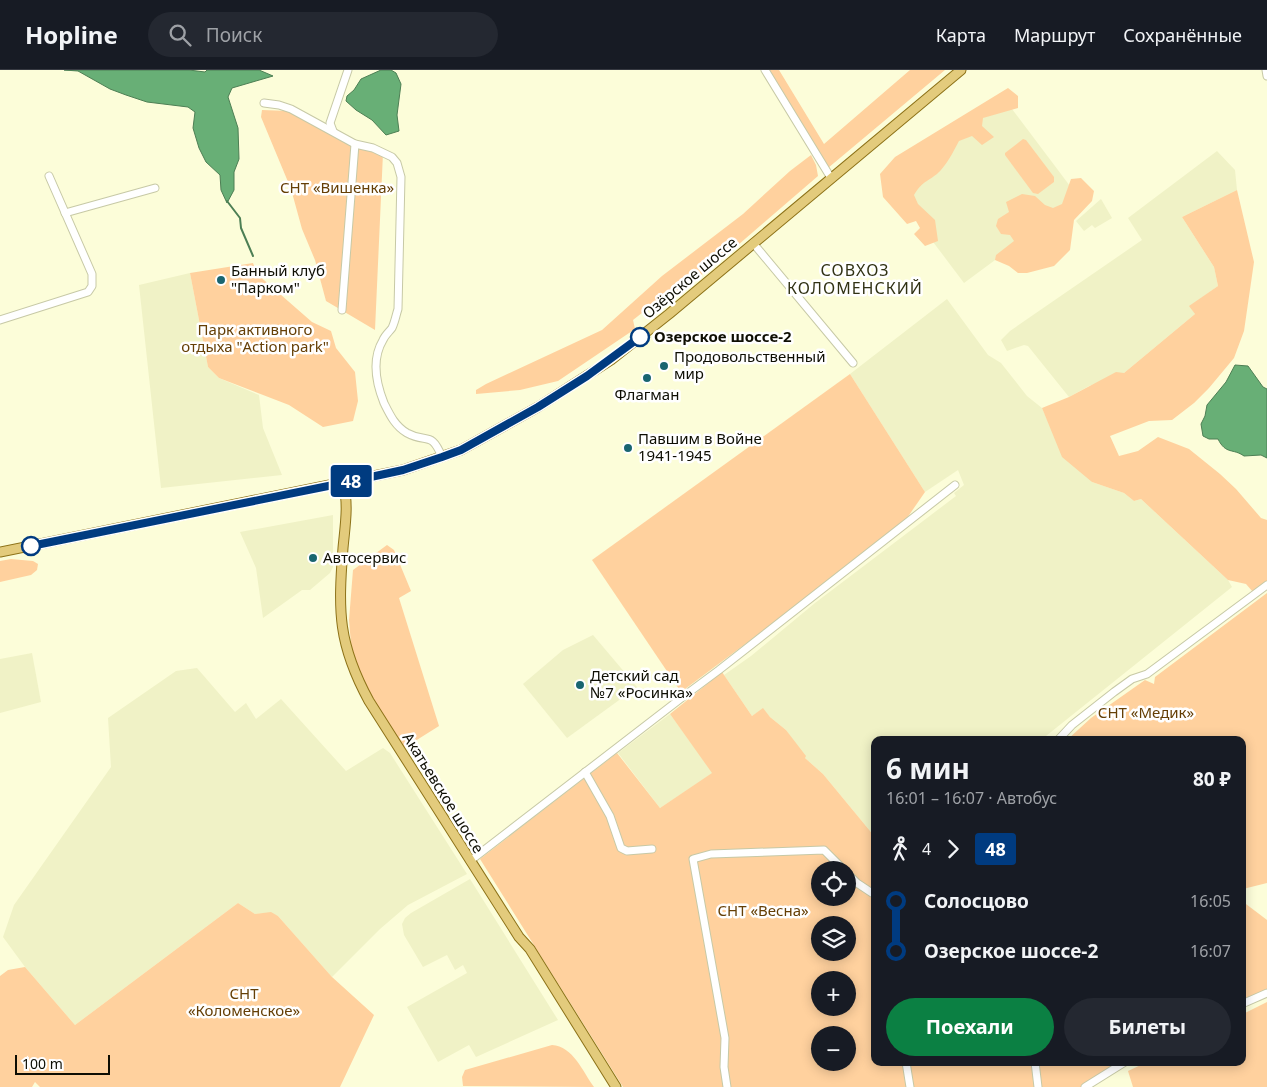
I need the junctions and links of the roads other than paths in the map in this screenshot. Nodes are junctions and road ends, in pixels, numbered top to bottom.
1 (348, 70) edge
2 (765, 70) edge
3 (961, 70) edge
4 (1266, 70) edge
5 (1267, 76) edge
6 (264, 103) dead end
7 (333, 131) junction
8 (355, 144) junction
9 (49, 176) dead end
10 (831, 178) junction
11 (155, 188) dead end
12 (65, 213) junction
13 (752, 242) junction
14 (342, 310) dead end
15 (0, 320) edge
16 (853, 363) dead end
17 (442, 457) junction
18 (343, 483) junction
19 (955, 485) dead end
20 (0, 552) edge
21 (1267, 585) edge
22 (1062, 736) edge
23 (585, 772) junction
24 (652, 849) dead end
25 (470, 861) junction
26 (835, 861) edge
27 (856, 882) edge
28 (871, 892) edge
29 (1267, 993) edge
30 (1246, 1002) edge
31 (907, 1066) edge
32 (1035, 1066) edge
33 (1119, 1066) edge
34 (616, 1087) edge
35 (727, 1087) edge
36 (910, 1087) edge
37 (1038, 1087) edge
38 (1085, 1087) edge

1 - 7 street
2 - 10 street
3 - 10 main road, Озёрское шоссе
4 - 5 street
6 - 7 street
7 - 8 street
8 - 14 street
8 - 17 street
9 - 12 street
10 - 13 main road, Озёрское шоссе
11 - 12 street
12 - 15 street
13 - 16 street
13 - 17 main road, Озёрское шоссе
17 - 18 main road, Озёрское шоссе
18 - 20 main road, Озёрское шоссе
18 - 25 main road, Акатьевское шоссе
19 - 23 street
21 - 22 street
23 - 24 street
23 - 25 street
25 - 34 main road, Акатьевское шоссе
26 - 35 street
27 - 28 street
29 - 30 street
31 - 36 street
32 - 37 street
33 - 38 street

